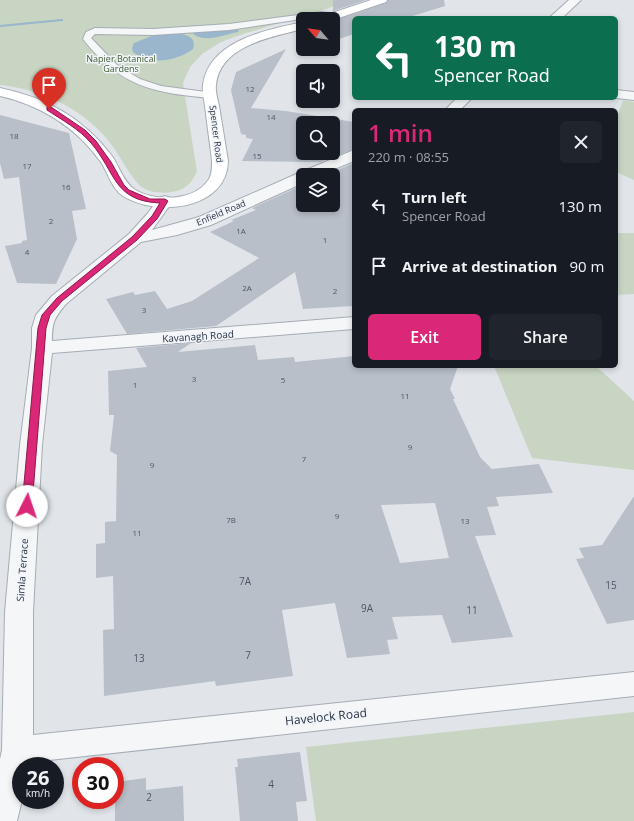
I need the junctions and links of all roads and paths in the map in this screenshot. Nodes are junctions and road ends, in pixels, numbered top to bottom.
1 (382, 0) edge
2 (576, 0) edge
3 (340, 14) edge
4 (557, 16) edge
5 (296, 18) edge
6 (296, 27) edge
7 (0, 92) edge
8 (618, 94) edge
9 (211, 95) junction
10 (634, 96) edge
11 (463, 100) edge
12 (454, 108) edge
13 (352, 156) edge
14 (323, 168) edge
15 (296, 180) edge
16 (165, 201) junction
17 (134, 238) junction
18 (352, 323) edge
19 (42, 348) junction
20 (634, 684) edge
21 (18, 750) junction
22 (0, 821) edge

1 - 3 street
2 - 4 street
5 - 9 lane
6 - 9 street, Spencer Road
7 - 16 street, Spencer Road
8 - 10 street
9 - 16 street, Spencer Road
11 - 12 street
13 - 14 street
15 - 17 street, Enfield Road
16 - 17 street, Simla Terrace
17 - 19 street, Simla Terrace
18 - 19 street, Kavanagh Road
19 - 21 street, Simla Terrace
20 - 21 street, Havelock Road
21 - 22 street, Simla Terrace

